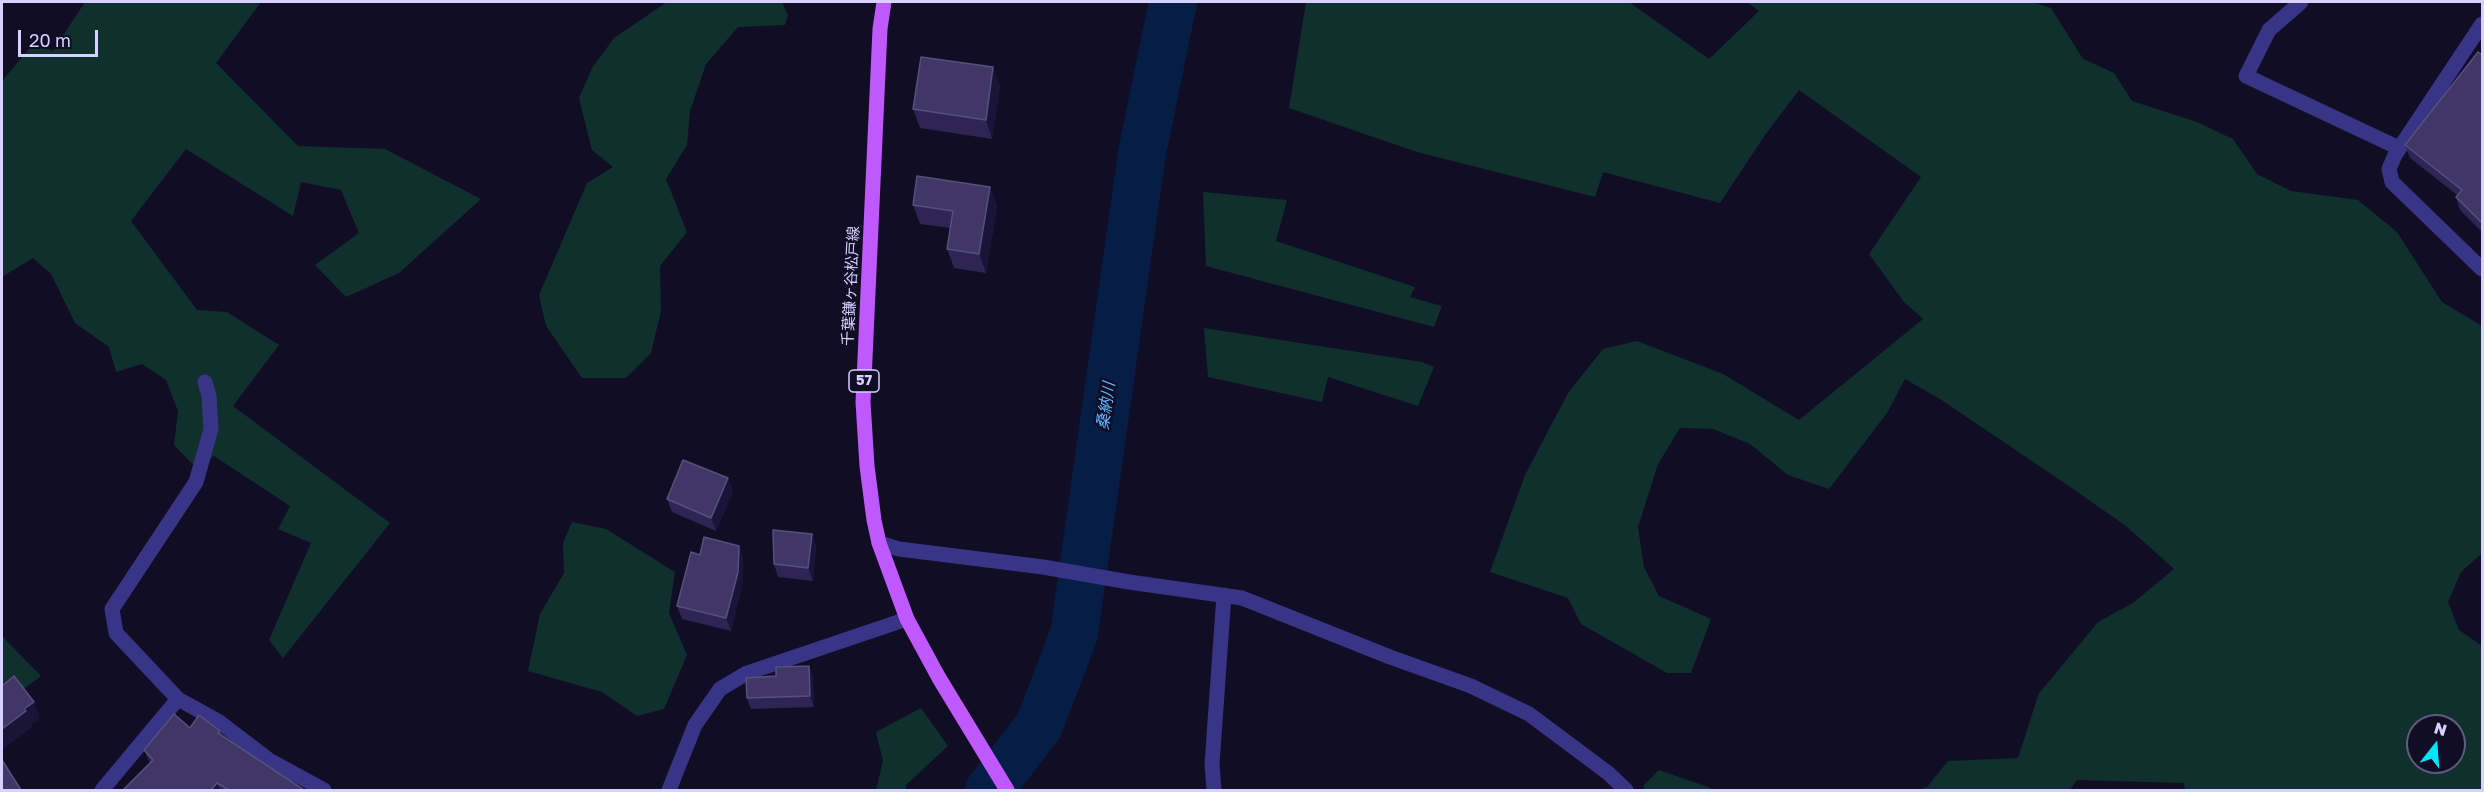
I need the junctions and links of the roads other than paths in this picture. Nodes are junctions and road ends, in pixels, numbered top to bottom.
1 (884, 2) edge
2 (2301, 2) edge
3 (2482, 24) edge
4 (2400, 148) junction
5 (2482, 269) edge
6 (205, 382) dead end
7 (879, 543) junction
8 (1224, 595) junction
9 (907, 619) junction
10 (178, 699) junction
11 (102, 790) edge
12 (324, 790) edge
13 (669, 790) edge
14 (1007, 790) edge
15 (1214, 790) edge
16 (1626, 790) edge

1 - 7 main road, 千葉鎌ヶ谷松戸線 / 57
2 - 4 street
3 - 4 street
4 - 5 street
6 - 10 street
7 - 8 street
7 - 9 main road, 千葉鎌ヶ谷松戸線 / 57
8 - 15 street
8 - 16 street
9 - 13 street
9 - 14 main road, 千葉鎌ヶ谷松戸線 / 57
10 - 11 street
10 - 12 street

